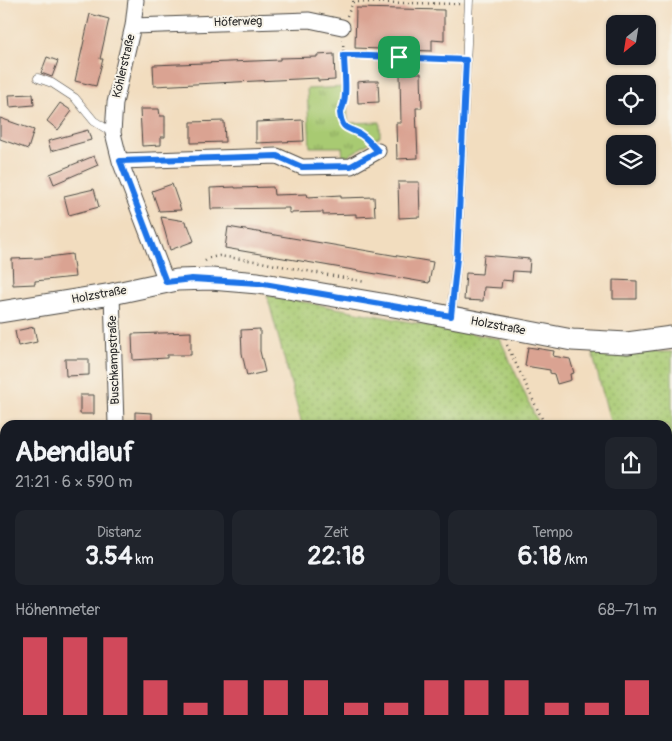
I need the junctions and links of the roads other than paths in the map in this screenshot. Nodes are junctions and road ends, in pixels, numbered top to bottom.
1 (136, 0) edge
2 (469, 2) edge
3 (133, 26) junction
4 (342, 27) road end
5 (38, 78) dead end
6 (113, 133) junction
7 (378, 151) road end
8 (120, 161) junction
9 (166, 282) junction
10 (112, 294) junction
11 (0, 312) edge
12 (451, 316) junction
13 (672, 337) edge
14 (116, 420) edge

1 - 3 street, Köhlerstraße
2 - 12 lane
3 - 4 street, Höferweg
3 - 6 street, Köhlerstraße
5 - 6 lane
6 - 8 street, Köhlerstraße
7 - 8 street
8 - 9 street, Köhlerstraße
9 - 10 street, Holzstraße
9 - 12 street, Holzstraße
10 - 11 street, Holzstraße
10 - 14 street, Buschkampstraße
12 - 13 street, Holzstraße

